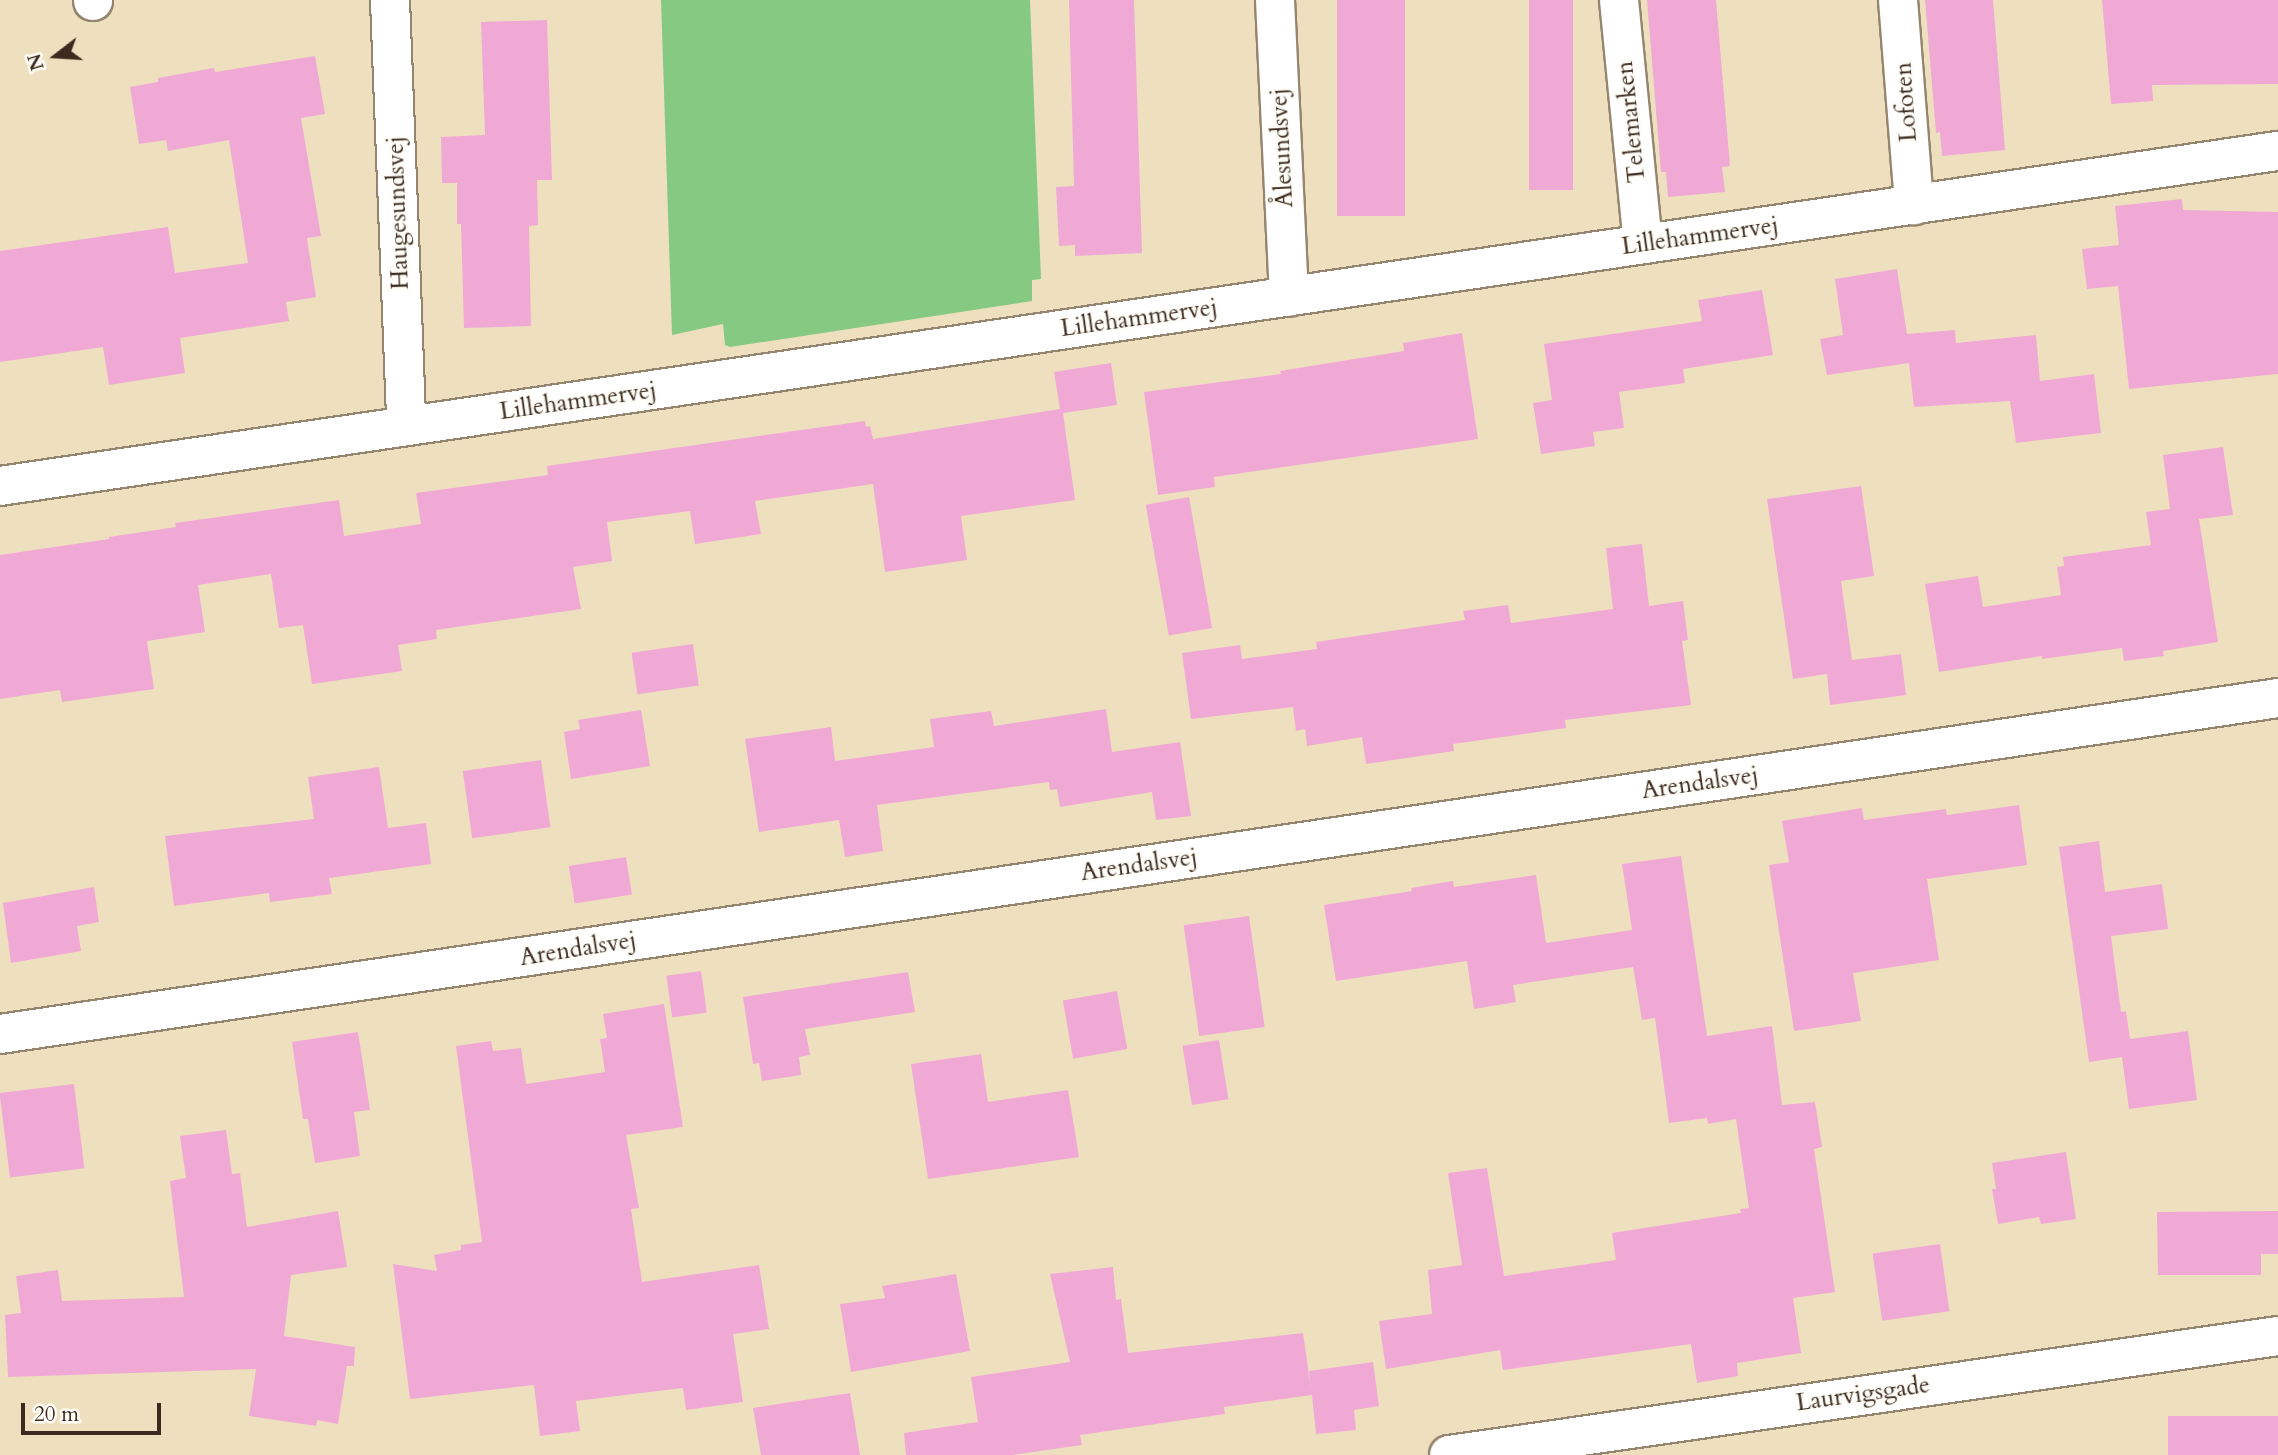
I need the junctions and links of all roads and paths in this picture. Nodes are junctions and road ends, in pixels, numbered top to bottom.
1 (390, 0) edge
2 (1275, 0) edge
3 (1619, 0) edge
4 (1898, 0) edge
5 (2278, 151) edge
6 (1914, 205) junction
7 (1643, 244) junction
8 (1289, 297) junction
9 (406, 426) junction
10 (0, 486) edge
11 (2278, 698) edge
12 (0, 1034) edge
13 (2278, 1336) edge
14 (1449, 1455) edge

1 - 9 street, Haugesundsvej
2 - 8 street, Ålesundsvej
3 - 7 street, Telemarken
4 - 6 street, Lofoten
5 - 6 street, Lillehammervej
6 - 7 street, Lillehammervej
7 - 8 street, Lillehammervej
8 - 9 street, Lillehammervej
9 - 10 street, Lillehammervej
11 - 12 street, Arendalsvej
13 - 14 street, Laurvigsgade

